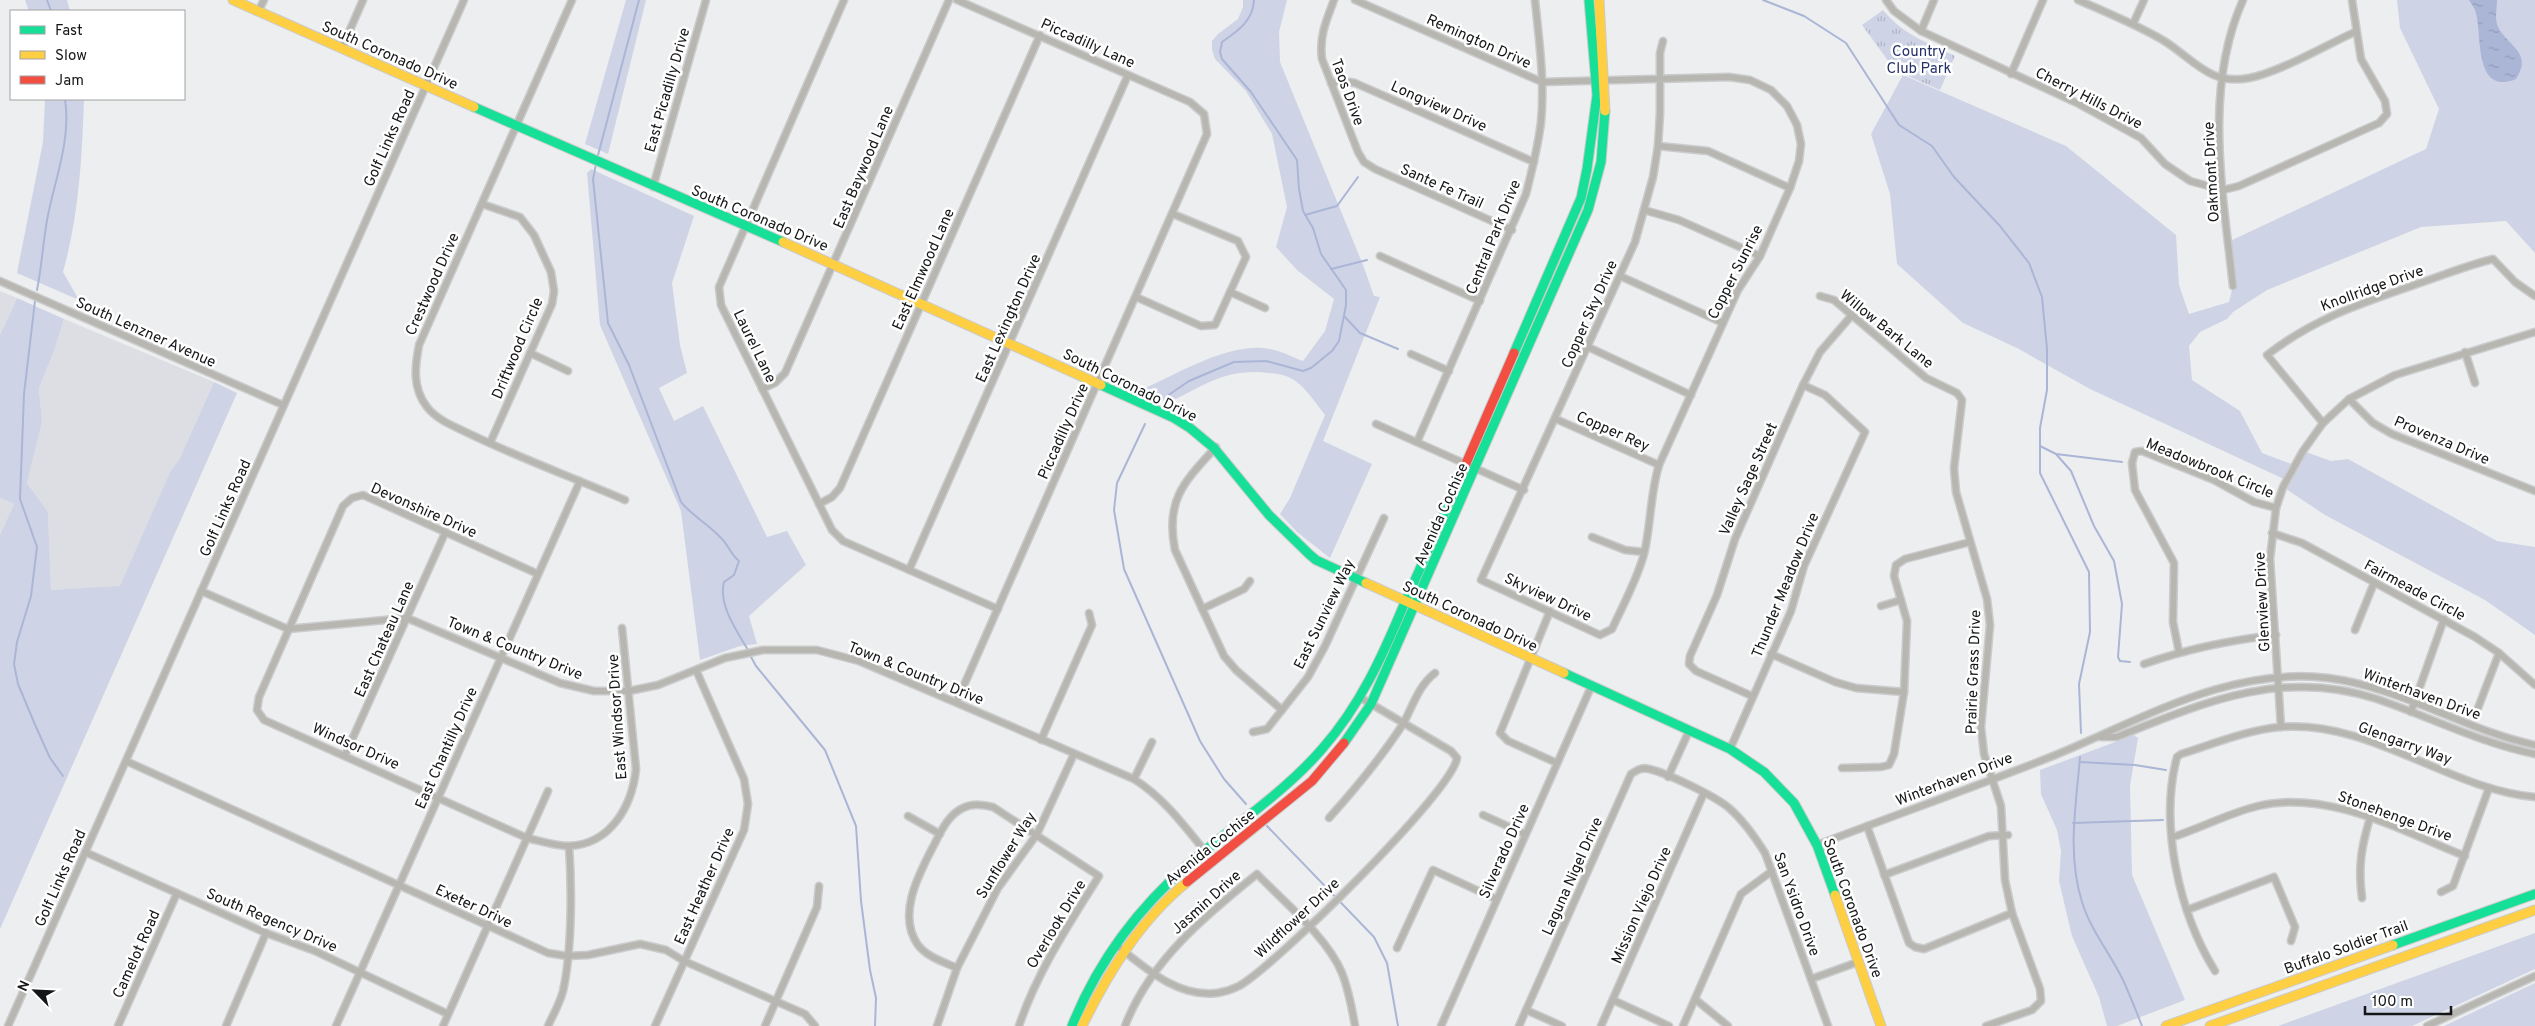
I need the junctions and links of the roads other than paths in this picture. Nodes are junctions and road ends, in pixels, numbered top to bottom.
1 (233, 0) edge
2 (264, 0) edge
3 (363, 0) edge
4 (464, 0) edge
5 (572, 0) edge
6 (706, 0) edge
7 (844, 0) edge
8 (949, 0) edge
9 (957, 0) edge
10 (1334, 0) edge
11 (1356, 0) edge
12 (1536, 0) edge
13 (1589, 0) edge
14 (1599, 0) edge
15 (1886, 0) edge
16 (1934, 0) edge
17 (2043, 0) edge
18 (2078, 0) edge
19 (2144, 0) edge
20 (2243, 0) edge
21 (2352, 0) edge
22 (258, 12) junction
23 (2133, 24) junction
24 (1921, 31) junction
25 (2355, 32) junction
26 (1040, 36) junction
27 (1663, 42) dead end
28 (342, 48) junction
29 (2011, 74) junction
30 (1128, 75) junction
31 (2223, 78) junction
32 (1660, 80) junction
33 (1597, 81) junction
34 (1606, 81) junction
35 (1542, 82) junction
36 (1331, 84) junction
37 (426, 87) junction
38 (1204, 114) joint
39 (517, 126) junction
40 (1658, 146) junction
41 (1364, 162) joint
42 (1534, 162) junction
43 (653, 187) junction
44 (1790, 188) junction
45 (2222, 190) junction
46 (482, 204) junction
47 (1644, 210) junction
48 (1172, 214) junction
49 (745, 227) junction
50 (1512, 230) junction
51 (1380, 256) dead end
52 (1760, 256) junction
53 (834, 264) junction
54 (1620, 276) junction
55 (0, 281) edge
56 (2233, 286) dead end
57 (1230, 292) junction
58 (1820, 296) dead end
59 (2535, 296) edge
60 (1136, 297) junction
61 (1480, 301) junction
62 (922, 303) junction
63 (1265, 308) dead end
64 (1852, 315) junction
65 (1723, 323) junction
66 (2535, 332) edge
67 (1010, 343) junction
68 (1588, 348) junction
69 (2465, 352) junction
70 (530, 353) junction
71 (1411, 354) dead end
72 (568, 371) dead end
73 (1449, 371) junction
74 (1097, 383) junction
75 (2475, 383) dead end
76 (1803, 385) junction
77 (762, 389) junction
78 (1691, 395) junction
79 (2349, 399) junction
80 (1962, 400) joint
81 (284, 405) junction
82 (1556, 419) junction
83 (2323, 423) junction
84 (1376, 424) dead end
85 (1417, 442) junction
86 (490, 443) junction
87 (1216, 447) junction
88 (1466, 464) junction
89 (1659, 465) junction
90 (1476, 468) junction
91 (580, 481) junction
92 (1524, 490) junction
93 (2535, 490) edge
94 (625, 500) dead end
95 (819, 504) junction
96 (2276, 508) junction
97 (1384, 518) dead end
98 (444, 533) junction
99 (2272, 533) junction
100 (1592, 537) dead end
101 (1970, 542) junction
102 (1644, 552) junction
103 (909, 570) junction
104 (538, 574) junction
105 (1356, 580) junction
106 (1481, 580) joint
107 (1250, 581) dead end
108 (2374, 583) junction
109 (201, 591) junction
110 (1901, 600) junction
111 (1406, 602) junction
112 (1415, 606) junction
113 (1881, 606) dead end
114 (998, 609) junction
115 (1202, 609) junction
116 (1550, 611) junction
117 (1090, 613) dead end
118 (407, 618) junction
119 (2444, 619) junction
120 (622, 628) dead end
121 (288, 629) junction
122 (2356, 630) dead end
123 (1605, 634) joint
124 (2276, 635) junction
125 (2179, 652) junction
126 (2499, 653) junction
127 (1771, 654) junction
128 (500, 658) junction
129 (1529, 658) junction
130 (2144, 664) dead end
131 (696, 670) junction
132 (1435, 673) dead end
133 (2279, 677) junction
134 (2535, 685) edge
135 (1591, 687) junction
136 (2279, 687) junction
137 (629, 691) junction
138 (1904, 692) junction
139 (1752, 696) junction
140 (1361, 698) junction
141 (957, 702) junction
142 (2415, 702) junction
143 (1371, 704) junction
144 (2478, 708) dead end
145 (1282, 710) junction
146 (2411, 712) junction
147 (1403, 723) junction
148 (2281, 727) junction
149 (1689, 731) junction
150 (1253, 732) dead end
151 (2100, 737) junction
152 (1042, 740) junction
153 (1152, 742) dead end
154 (2535, 744) edge
155 (1730, 749) junction
156 (1074, 754) junction
157 (2535, 754) edge
158 (345, 755) junction
159 (126, 761) junction
160 (1557, 763) junction
161 (1842, 768) dead end
162 (1668, 777) junction
163 (1990, 778) junction
164 (1134, 779) junction
165 (2489, 788) junction
166 (548, 791) dead end
167 (1704, 793) junction
168 (438, 797) junction
169 (2535, 797) edge
170 (1483, 815) dead end
171 (908, 816) dead end
172 (1329, 818) dead end
173 (2370, 818) junction
174 (1866, 826) junction
175 (940, 834) junction
176 (1037, 834) junction
177 (1525, 834) junction
178 (2006, 835) junction
179 (2173, 836) junction
180 (527, 838) junction
181 (1817, 845) junction
182 (569, 846) junction
183 (1204, 851) junction
184 (85, 852) junction
185 (2465, 856) junction
186 (1213, 861) junction
187 (1772, 871) junction
188 (1884, 875) junction
189 (398, 886) junction
190 (819, 886) dead end
191 (177, 892) junction
192 (2441, 892) dead end
193 (2535, 894) edge
194 (2362, 898) dead end
195 (1496, 899) junction
196 (2187, 910) junction
197 (2535, 910) edge
198 (2012, 913) junction
199 (1308, 926) junction
200 (488, 927) junction
201 (266, 933) junction
202 (2291, 941) dead end
203 (1115, 944) junction
204 (1397, 948) dead end
205 (1124, 951) junction
206 (567, 956) junction
207 (684, 961) junction
208 (1858, 962) junction
209 (957, 968) junction
210 (2215, 971) dead end
211 (360, 972) junction
212 (1155, 973) junction
213 (2535, 976) edge
214 (1812, 979) junction
215 (1695, 999) junction
216 (776, 1000) junction
217 (1613, 1000) junction
218 (1526, 1010) junction
219 (448, 1014) junction
220 (8, 1026) edge
221 (118, 1026) edge
222 (226, 1026) edge
223 (336, 1026) edge
224 (443, 1026) edge
225 (548, 1026) edge
226 (655, 1026) edge
227 (765, 1026) edge
228 (816, 1026) edge
229 (937, 1026) edge
230 (1019, 1026) edge
231 (1072, 1026) edge
232 (1082, 1026) edge
233 (1125, 1026) edge
234 (1355, 1026) edge
235 (1441, 1026) edge
236 (1519, 1026) edge
237 (1562, 1026) edge
238 (1601, 1026) edge
239 (1669, 1026) edge
240 (1683, 1026) edge
241 (1728, 1026) edge
242 (1828, 1026) edge
243 (1881, 1026) edge
244 (1986, 1026) edge
245 (2166, 1026) edge
246 (2210, 1026) edge
247 (2427, 1026) edge

1 - 22 street, South Coronado Drive
2 - 22 street
3 - 28 street
4 - 37 street, Golf Links Road
5 - 39 street, Crestwood Drive
6 - 43 street, East Picadilly Drive
7 - 49 street, Laurel Lane
8 - 53 street, East Baywood Lane
9 - 26 street, Piccadilly Lane
10 - 36 street, Taos Drive
11 - 35 street, Remington Drive
12 - 35 street, Central Park Drive
13 - 33 street, Avenida Cochise
14 - 34 street, Avenida Cochise
15 - 24 street, Cherry Hills Drive
16 - 24 street
17 - 29 street
18 - 23 street
19 - 23 street
20 - 31 street, Oakmont Drive
21 - 25 street
22 - 28 street, South Coronado Drive
23 - 31 street
24 - 29 street, Cherry Hills Drive
25 - 31 street
25 - 45 street
26 - 30 street, Piccadilly Lane
26 - 62 street, East Elmwood Lane
27 - 32 street, Copper Sky Drive
28 - 37 street, South Coronado Drive
29 - 45 street, Cherry Hills Drive
30 - 38 street, Piccadilly Lane
30 - 67 street, East Lexington Drive
31 - 45 street, Oakmont Drive
32 - 34 street, Copper Sunrise
32 - 40 street, Copper Sky Drive
32 - 44 street, Copper Sunrise
33 - 34 street, Copper Sunrise
33 - 35 street, Remington Drive
33 - 88 street, Avenida Cochise
34 - 90 street, Avenida Cochise
35 - 42 street, Central Park Drive
36 - 41 street, Taos Drive
36 - 42 street, Longview Drive
37 - 39 street, South Coronado Drive
37 - 81 street, Golf Links Road
38 - 48 street, Piccadilly Drive
39 - 43 street, South Coronado Drive
39 - 46 street, Crestwood Drive
40 - 44 street
40 - 47 street, Copper Sky Drive
41 - 50 street, Sante Fe Trail
42 - 50 street, Central Park Drive
43 - 49 street, South Coronado Drive
44 - 52 street, Copper Sunrise
45 - 56 street, Oakmont Drive
46 - 70 street, Driftwood Circle
46 - 86 street, Crestwood Drive
47 - 52 street
47 - 54 street, Copper Sky Drive
48 - 57 street
48 - 60 street, Piccadilly Drive
49 - 53 street, South Coronado Drive
49 - 77 street, Laurel Lane
50 - 61 street, Central Park Drive
51 - 61 street
52 - 65 street, Copper Sunrise
53 - 62 street, South Coronado Drive
53 - 77 street, East Baywood Lane
54 - 65 street
54 - 68 street, Copper Sky Drive
55 - 81 street, South Lenzner Avenue
57 - 60 street
57 - 63 street
58 - 64 street, Willow Bark Lane
59 - 83 street, Knollridge Drive
60 - 74 street, Piccadilly Drive
61 - 73 street, Central Park Drive
62 - 67 street, South Coronado Drive
62 - 95 street, East Elmwood Lane
64 - 76 street, Valley Sage Street
64 - 80 street, Willow Bark Lane
65 - 78 street, Copper Sunrise
66 - 69 street, Glenview Drive
67 - 74 street, South Coronado Drive
67 - 103 street, East Lexington Drive
68 - 78 street
68 - 82 street, Copper Sky Drive
69 - 75 street
69 - 79 street, Glenview Drive
70 - 72 street
70 - 86 street, Driftwood Circle
71 - 73 street
73 - 85 street, Central Park Drive
74 - 87 street, South Coronado Drive
74 - 114 street, Piccadilly Drive
76 - 127 street, Thunder Meadow Drive
76 - 139 street, Valley Sage Street
77 - 95 street, Laurel Lane
78 - 89 street, Copper Sunrise
79 - 83 street, Glenview Drive
79 - 93 street, Provenza Drive
80 - 101 street, Prairie Grass Drive
81 - 109 street, Golf Links Road
82 - 89 street, Copper Rey
82 - 92 street, Copper Sky Drive
83 - 96 street, Glenview Drive
84 - 85 street
85 - 88 street
86 - 91 street, Crestwood Drive
87 - 105 street, South Coronado Drive
87 - 115 street
88 - 90 street
88 - 111 street, Avenida Cochise
89 - 102 street, Copper Sunrise
90 - 92 street
90 - 112 street, Avenida Cochise
91 - 94 street, Crestwood Drive
91 - 104 street, East Chantilly Drive
92 - 106 street, Copper Sky Drive
95 - 103 street, Laurel Lane
96 - 99 street, Glenview Drive
96 - 125 street, Meadowbrook Circle
97 - 105 street, East Sunview Way
98 - 104 street, Devonshire Drive
98 - 118 street, East Chateau Lane
98 - 121 street, Devonshire Drive
99 - 108 street, Fairmeade Circle
99 - 124 street, Glenview Drive
100 - 102 street
101 - 110 street
101 - 163 street, Prairie Grass Drive
102 - 123 street, Copper Sunrise
103 - 114 street, Laurel Lane
104 - 128 street, East Chantilly Drive
105 - 111 street, South Coronado Drive
105 - 145 street, East Sunview Way
106 - 116 street, Skyview Drive
107 - 115 street
108 - 119 street, Fairmeade Circle
108 - 122 street
109 - 121 street, Town & Country Drive
109 - 159 street, Golf Links Road
110 - 113 street
110 - 138 street
111 - 112 street, South Coronado Drive
111 - 140 street, Avenida Cochise
112 - 129 street, South Coronado Drive
112 - 143 street, Avenida Cochise
114 - 141 street, Piccadilly Drive
115 - 145 street
116 - 123 street, Skyview Drive
116 - 129 street
117 - 152 street
118 - 121 street, Town & Country Drive
118 - 128 street, Town & Country Drive
118 - 158 street, East Chateau Lane
119 - 126 street, Fairmeade Circle
119 - 142 street
120 - 137 street, East Windsor Drive
121 - 158 street, Windsor Drive
124 - 125 street
124 - 133 street, Glenview Drive
125 - 130 street
126 - 134 street, Fairmeade Circle
126 - 144 street
127 - 138 street
127 - 139 street, Thunder Meadow Drive
128 - 137 street, Town & Country Drive
128 - 168 street, East Chantilly Drive
129 - 135 street, South Coronado Drive
129 - 160 street
131 - 137 street, Town & Country Drive
131 - 141 street, Town & Country Drive
131 - 207 street, East Heather Drive
132 - 147 street
133 - 136 street, Glenview Drive
133 - 142 street, Winterhaven Drive
133 - 151 street, Winterhaven Drive
135 - 149 street, South Coronado Drive
135 - 160 street, Silverado Drive
136 - 146 street, Winterhaven Drive
136 - 148 street, Glenview Drive
136 - 151 street, Winterhaven Drive
137 - 182 street, East Windsor Drive
138 - 161 street
139 - 155 street, Thunder Meadow Drive
140 - 143 street
140 - 183 street, Avenida Cochise
141 - 152 street, Town & Country Drive
142 - 146 street
142 - 154 street, Winterhaven Drive
143 - 147 street
143 - 186 street, Avenida Cochise
145 - 150 street, East Sunview Way
146 - 157 street, Winterhaven Drive
147 - 172 street
147 - 199 street, Wildflower Drive
148 - 165 street, Glengarry Way
148 - 179 street, Glengarry Way
149 - 155 street, South Coronado Drive
149 - 162 street
151 - 163 street, Winterhaven Drive
152 - 156 street, Town & Country Drive
153 - 164 street
155 - 181 street, South Coronado Drive
156 - 164 street, Town & Country Drive
156 - 176 street, Sunflower Way
158 - 168 street, Windsor Drive
159 - 184 street, Golf Links Road
159 - 189 street, Exeter Drive
160 - 177 street, Silverado Drive
162 - 167 street, San Ysidro Drive
162 - 218 street, Laguna Nigel Drive
163 - 174 street, Winterhaven Drive
163 - 178 street, Prairie Grass Drive
164 - 183 street, Town & Country Drive
165 - 169 street, Glengarry Way
165 - 185 street
166 - 180 street
167 - 187 street, San Ysidro Drive
167 - 217 street, Mission Viejo Drive
168 - 180 street, Windsor Drive
168 - 189 street, East Chantilly Drive
170 - 177 street
171 - 175 street
173 - 179 street, Stonehenge Drive
173 - 185 street, Stonehenge Drive
173 - 194 street
174 - 181 street, Winterhaven Drive
174 - 188 street
175 - 176 street
175 - 209 street
176 - 209 street, Sunflower Way
176 - 230 street, Overlook Drive
177 - 195 street, Silverado Drive
178 - 188 street
178 - 198 street, Prairie Grass Drive
179 - 196 street
180 - 182 street, East Windsor Drive
180 - 200 street
181 - 208 street, South Coronado Drive
182 - 206 street
183 - 186 street, Town & Country Drive
183 - 203 street, Avenida Cochise
184 - 191 street, South Regency Drive
184 - 220 street, Golf Links Road
185 - 192 street
186 - 205 street, Avenida Cochise
187 - 214 street, San Ysidro Drive
187 - 215 street
188 - 198 street
189 - 200 street, Exeter Drive
189 - 211 street, East Chantilly Drive
190 - 216 street
191 - 201 street, South Regency Drive
191 - 221 street, Camelot Road
193 - 245 street, Buffalo Soldier Trail
195 - 204 street
195 - 235 street, Silverado Drive
196 - 202 street
196 - 210 street
197 - 246 street, Buffalo Soldier Trail
198 - 244 street, Prairie Grass Drive
199 - 212 street, Wildflower Drive
199 - 212 street, Jasmin Drive
199 - 234 street
200 - 206 street, Exeter Drive
200 - 219 street
201 - 211 street, South Regency Drive
201 - 222 street
203 - 205 street, Wildflower Drive
203 - 231 street, Avenida Cochise
205 - 212 street, Wildflower Drive
205 - 232 street, Avenida Cochise
206 - 207 street, Exeter Drive
206 - 225 street
207 - 216 street, Exeter Drive
207 - 226 street, East Heather Drive
208 - 214 street
208 - 243 street, South Coronado Drive
209 - 229 street, Sunflower Way
211 - 219 street, South Regency Drive
211 - 223 street, East Chantilly Drive
212 - 233 street, Jasmin Drive
213 - 247 street
214 - 242 street, San Ysidro Drive
215 - 240 street
215 - 241 street
216 - 227 street
216 - 228 street, Exeter Drive
217 - 238 street, Mission Viejo Drive
217 - 239 street
218 - 236 street, Laguna Nigel Drive
218 - 237 street
219 - 224 street

